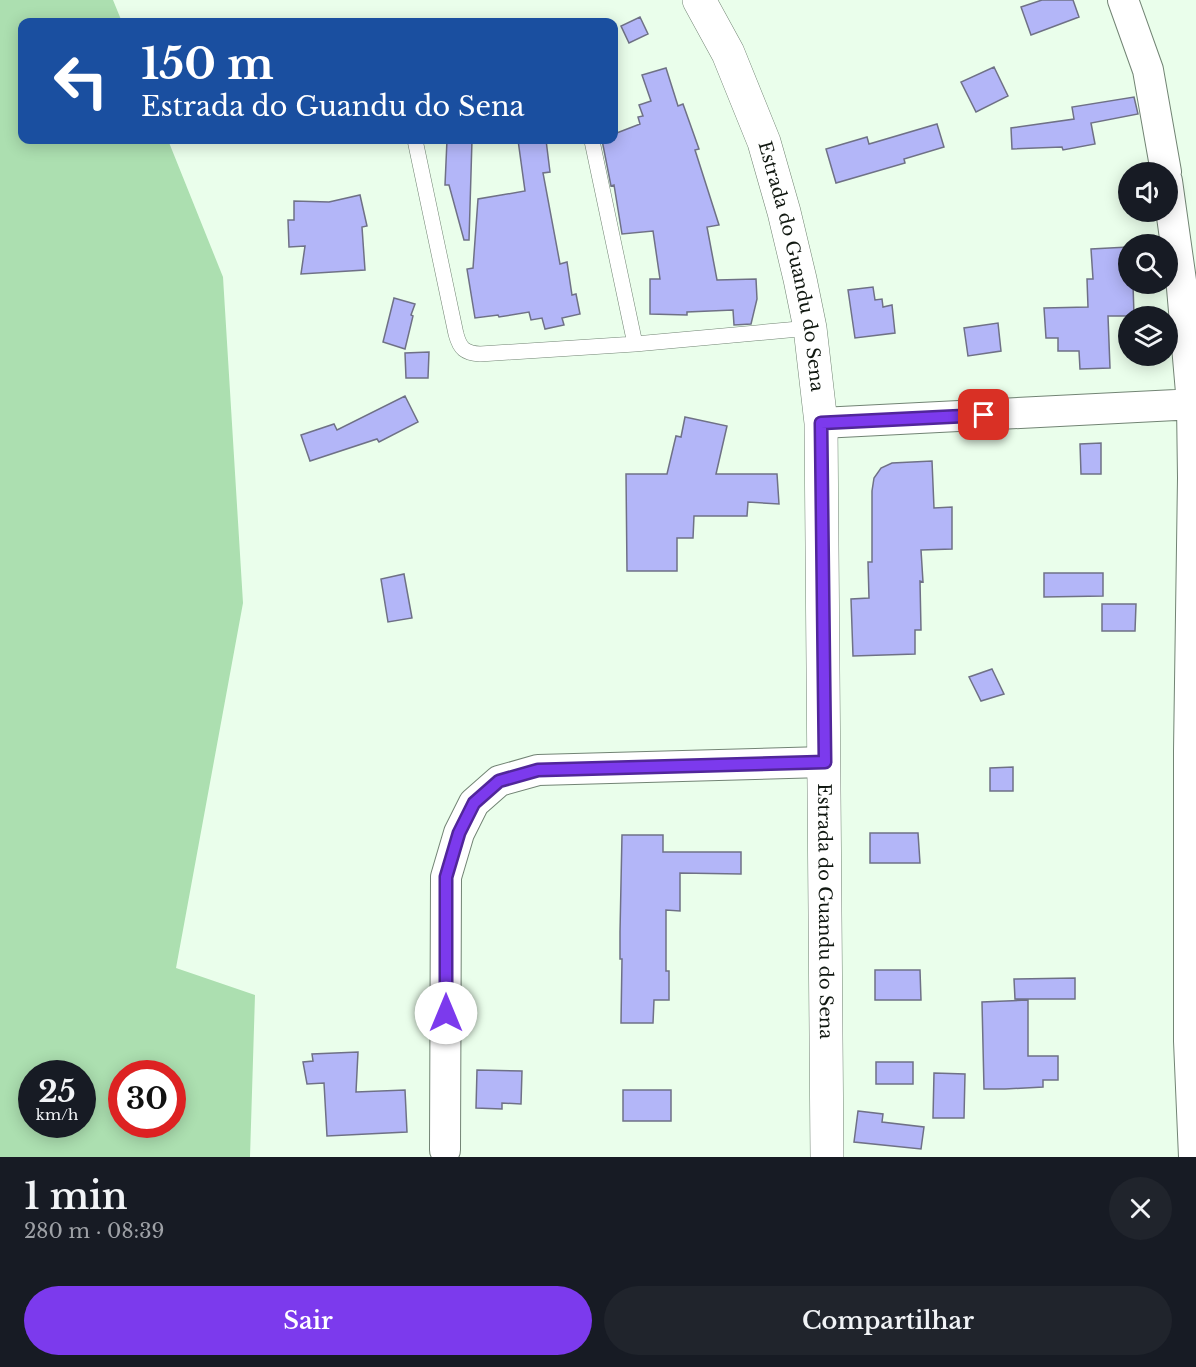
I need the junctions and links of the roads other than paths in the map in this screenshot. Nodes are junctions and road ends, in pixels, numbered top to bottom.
1 (699, 0) edge
2 (1124, 0) edge
3 (417, 144) edge
4 (593, 144) edge
5 (1164, 162) edge
6 (1173, 222) edge
7 (810, 328) junction
8 (635, 344) junction
9 (1194, 404) edge
10 (821, 423) junction
11 (825, 762) junction
12 (445, 1150) dead end
13 (827, 1157) edge
14 (1194, 1157) edge

1 - 7 main road, Estrada do Guandu do Sena
2 - 5 street
3 - 8 lane
4 - 8 lane
6 - 9 street
7 - 8 lane
7 - 10 main road, Estrada do Guandu do Sena
9 - 10 street
9 - 14 street
10 - 11 main road, Estrada do Guandu do Sena
11 - 12 street
11 - 13 main road, Estrada do Guandu do Sena

